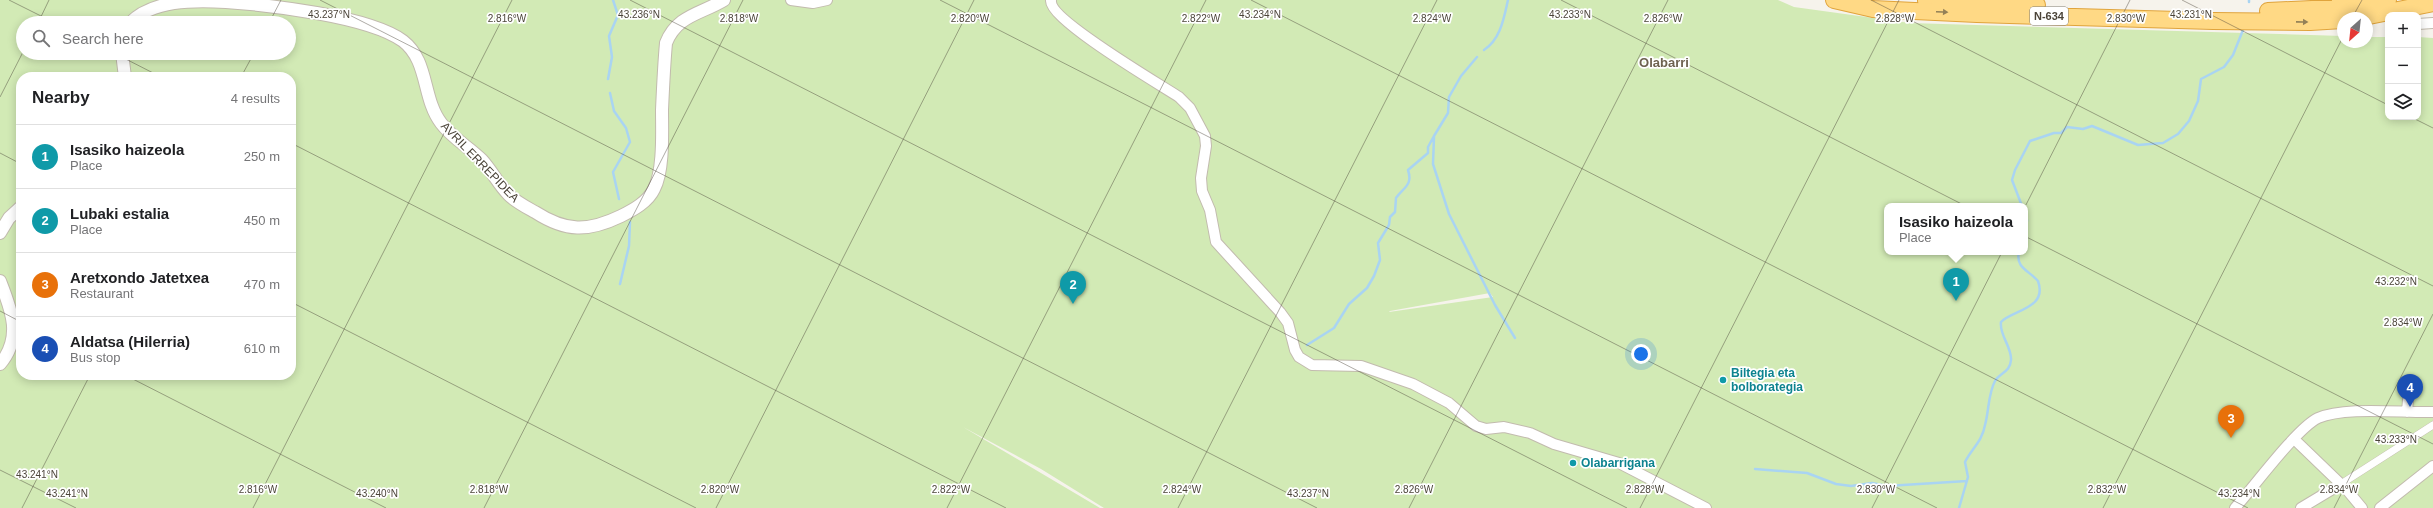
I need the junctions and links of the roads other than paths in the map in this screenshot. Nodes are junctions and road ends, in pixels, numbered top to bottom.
1 (724, 0) edge
2 (791, 0) edge
3 (827, 0) edge
4 (1051, 0) edge
5 (1834, 0) edge
6 (1912, 0) edge
7 (2318, 0) edge
8 (2388, 0) edge
9 (2264, 11) edge
10 (2342, 12) edge
11 (2425, 14) edge
12 (136, 16) edge
13 (2373, 17) edge
14 (2373, 23) edge
15 (2385, 24) edge
16 (123, 60) edge
17 (124, 72) edge
18 (16, 212) edge
19 (0, 233) edge
20 (0, 281) edge
21 (0, 364) edge
22 (2408, 400) dead end
23 (2406, 412) junction
24 (2433, 412) edge
25 (2433, 424) edge
26 (2294, 439) junction
27 (2433, 466) edge
28 (2341, 484) junction
29 (1706, 508) edge
30 (2236, 508) edge
31 (2301, 508) edge
32 (2362, 508) edge
33 (2380, 508) edge

1 - 12 street, AVRIL ERREPIDEA
2 - 3 street
4 - 29 street
5 -> 9 highway, N-634
6 - 9 highway, N-634
7 - 10 highway
8 - 10 highway, N-634
9 - 10 highway, N-634
11 - 13 highway
14 - 15 highway
16 - 17 street
18 - 19 street
20 - 21 street
22 - 23 street
23 - 24 street
23 - 26 street
25 - 28 street
26 - 28 street
26 - 30 street
27 - 33 street
28 - 31 street
28 - 32 street

